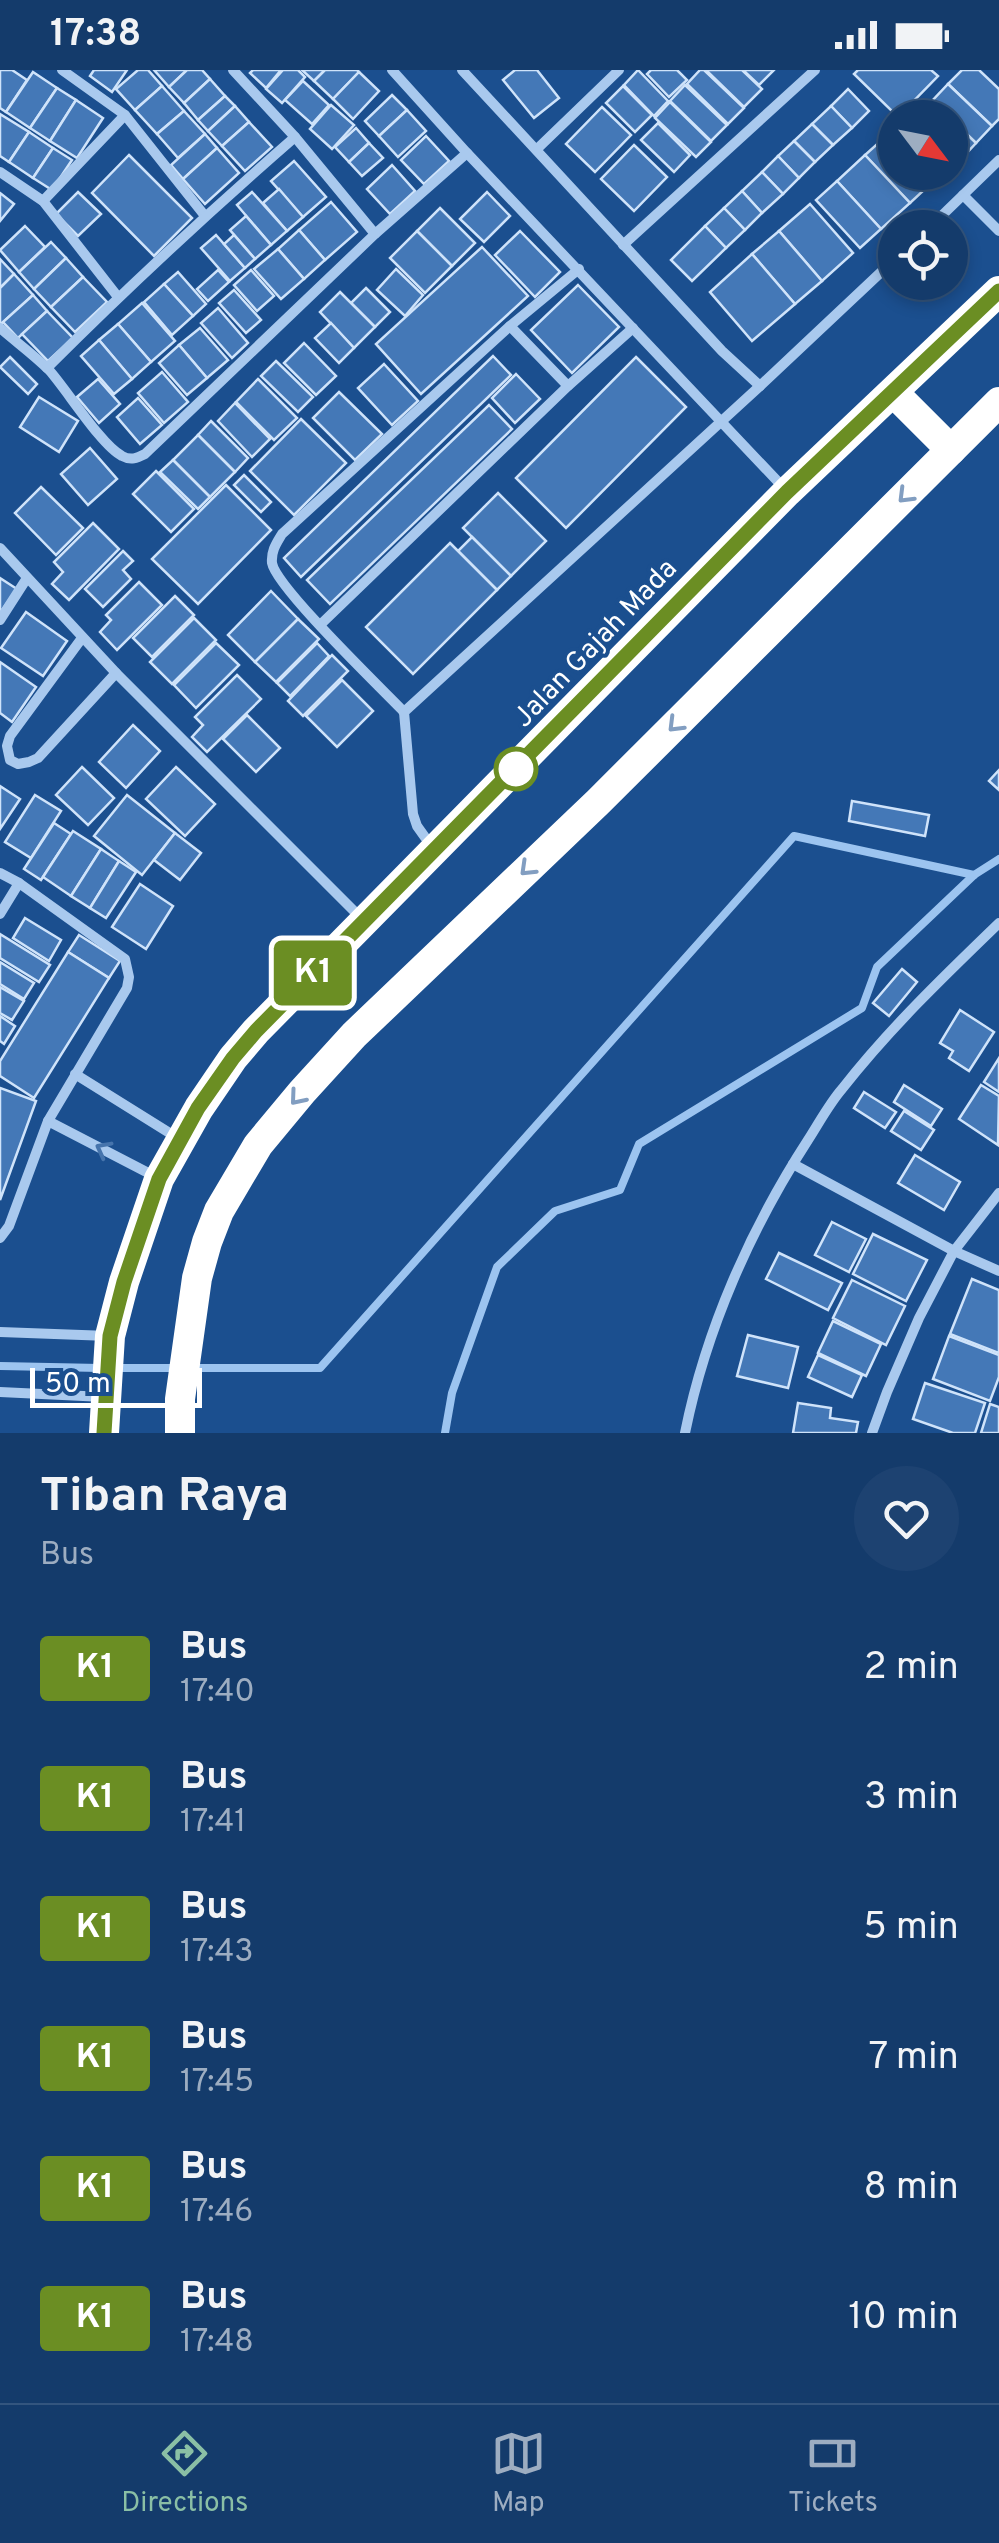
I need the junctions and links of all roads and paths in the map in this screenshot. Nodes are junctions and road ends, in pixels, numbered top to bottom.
1 (62, 70) edge
2 (233, 70) edge
3 (392, 70) edge
4 (462, 70) edge
5 (619, 70) edge
6 (815, 70) edge
7 (126, 115) junction
8 (294, 138) junction
9 (536, 149) junction
10 (467, 153) junction
11 (999, 160) edge
12 (0, 172) edge
13 (963, 195) junction
14 (44, 201) junction
15 (948, 210) edge
16 (204, 216) junction
17 (999, 231) edge
18 (376, 234) junction
19 (623, 245) junction
20 (579, 269) junction
21 (878, 275) edge
22 (999, 291) edge
23 (118, 297) junction
24 (510, 326) junction
25 (0, 328) edge
26 (633, 328) junction
27 (47, 368) junction
28 (568, 386) junction
29 (760, 386) junction
30 (894, 393) junction
31 (999, 402) edge
32 (721, 422) junction
33 (951, 450) junction
34 (787, 492) junction
35 (0, 548) edge
36 (28, 578) junction
37 (0, 620) edge
38 (320, 625) junction
39 (82, 638) junction
40 (116, 674) junction
41 (404, 712) junction
42 (435, 851) junction
43 (0, 872) edge
44 (19, 883) junction
45 (0, 914) edge
46 (365, 922) junction
47 (999, 923) edge
48 (75, 1074) junction
49 (48, 1121) junction
50 (180, 1140) junction
51 (793, 1164) junction
52 (159, 1179) junction
53 (999, 1192) edge
54 (0, 1238) edge
55 (954, 1251) junction
56 (999, 1270) edge
57 (0, 1332) edge
58 (109, 1346) junction
59 (0, 1392) edge
60 (105, 1395) junction
61 (104, 1433) edge
62 (180, 1433) edge
63 (685, 1433) edge
64 (872, 1433) edge

1 - 7 street
2 - 8 street
3 - 10 street
4 - 9 street
5 - 9 street
6 - 19 street
7 - 14 street
7 - 16 street
8 - 16 street
8 - 18 street
9 - 19 street
10 - 18 street
10 - 20 street
11 - 13 street
12 - 14 street
13 - 15 street
13 - 17 street
14 - 23 street
16 - 23 street
18 - 27 street
19 - 29 street
20 - 24 street
20 - 26 street
21 - 29 street
22 - 30 highway, Jalan Gajah Mada
23 - 27 street
24 - 28 street
24 - 38 street
25 - 27 street
26 - 28 street
26 - 32 street
28 - 38 street
29 - 32 street
30 - 33 highway
30 - 34 highway, Jalan Gajah Mada
31 - 33 highway
32 - 34 street
32 - 41 street
33 -> 62 highway
34 - 42 highway, Jalan Gajah Mada
35 - 36 street
36 - 37 street
36 - 39 street
38 - 41 street
39 - 40 street
39 - 40 street
40 - 46 street
41 - 42 street
42 - 46 highway, Jalan Gajah Mada
43 - 44 street
44 - 45 street
44 - 48 street
46 - 50 highway, Jalan Gajah Mada
47 - 51 street
48 - 49 street
48 - 50 street
52 -> 49 street
49 - 54 street
50 - 52 highway, Jalan Gajah Mada
51 - 55 street
51 - 63 street
52 - 58 highway, Jalan Gajah Mada
53 - 55 street
55 - 56 street
55 - 64 street
57 - 58 street
58 - 60 highway, Jalan Gajah Mada
59 - 60 street
60 - 61 highway, Jalan Gajah Mada

